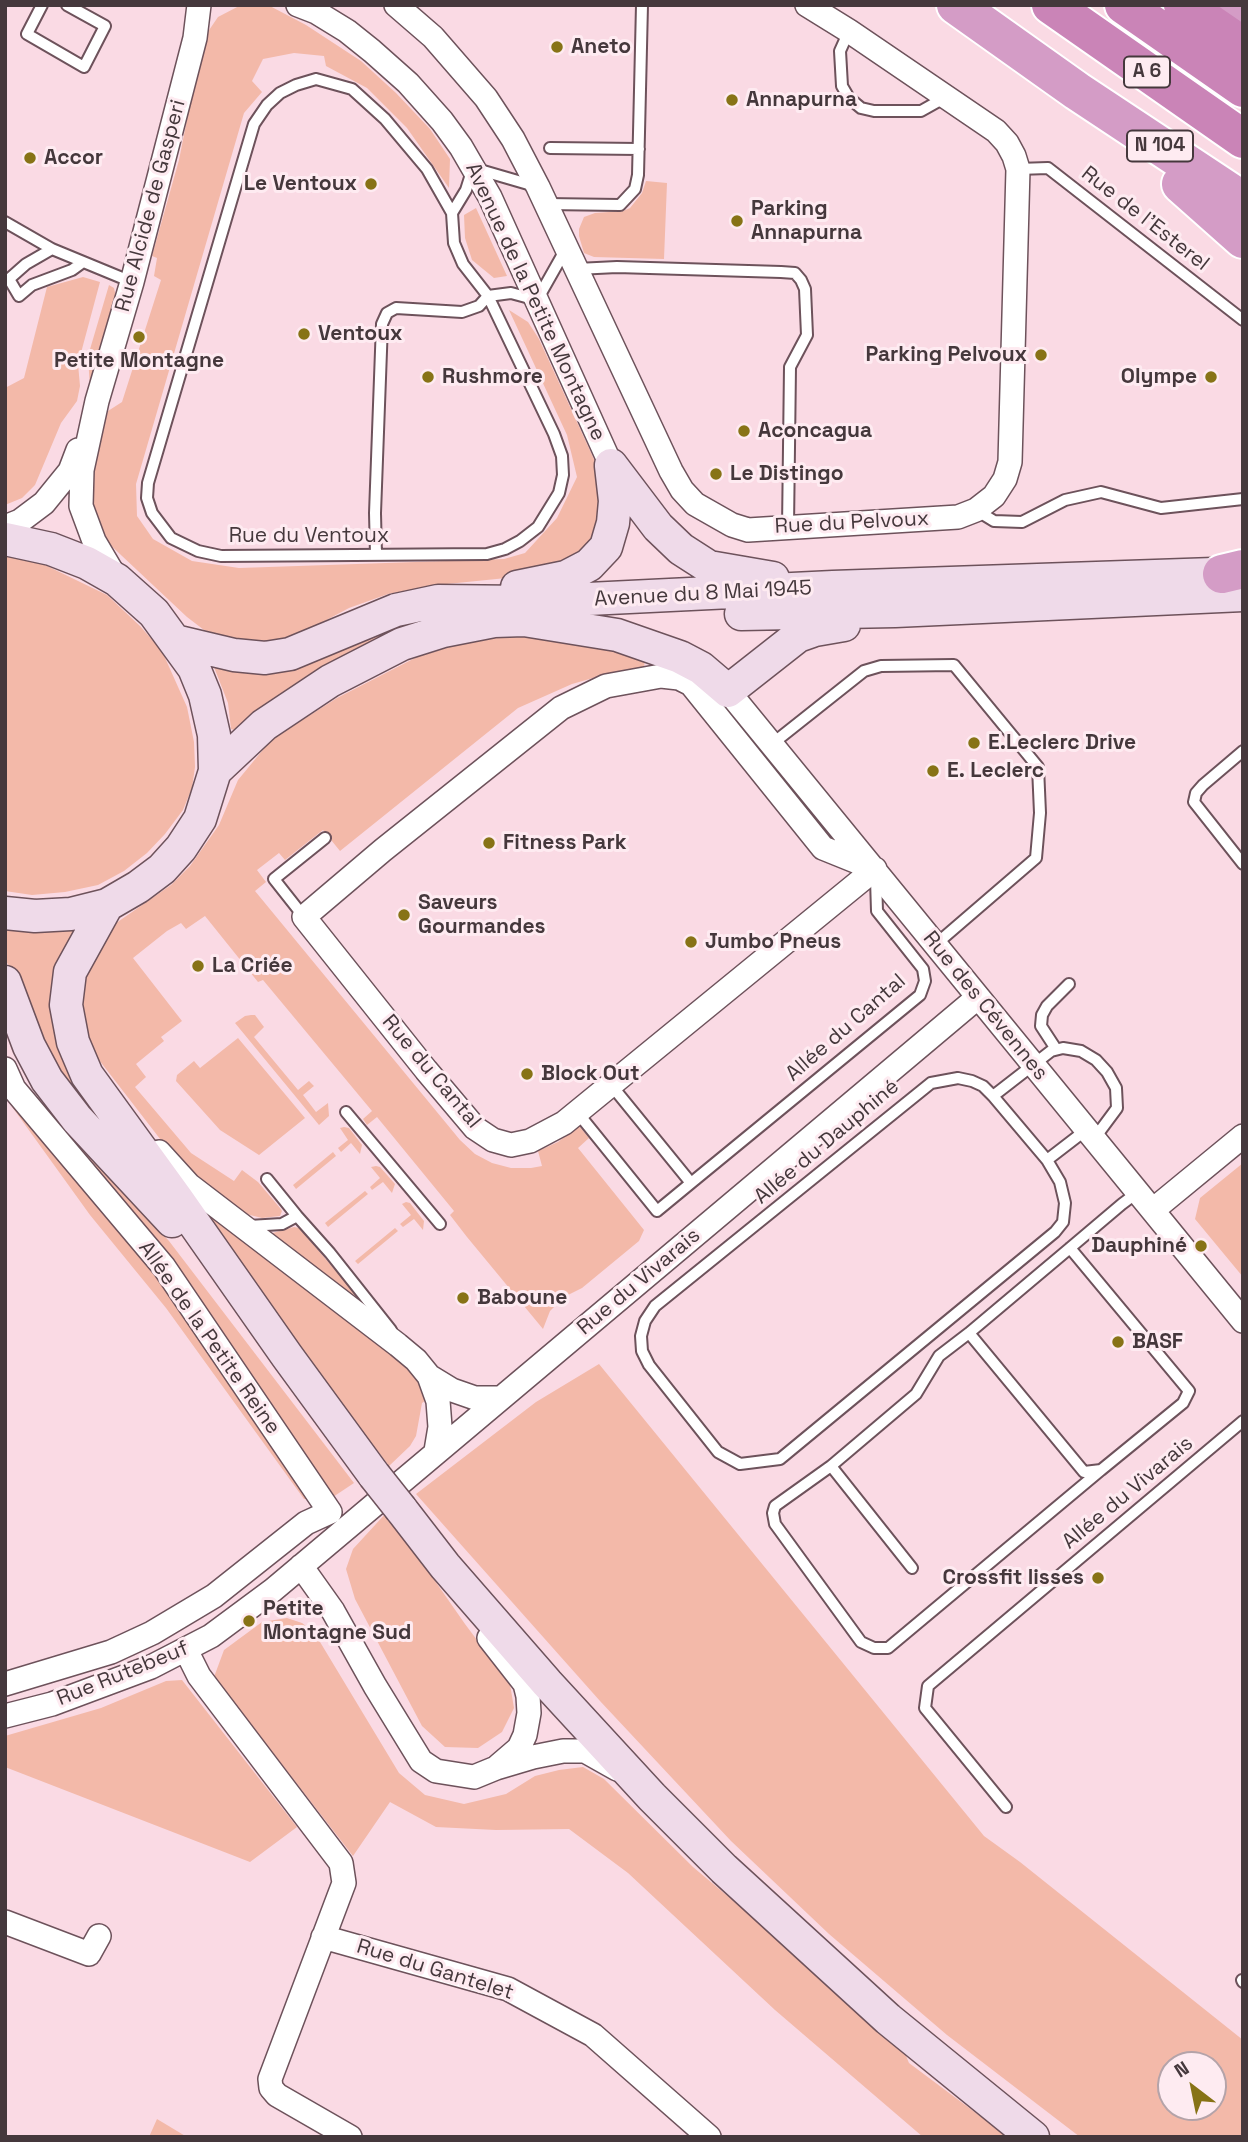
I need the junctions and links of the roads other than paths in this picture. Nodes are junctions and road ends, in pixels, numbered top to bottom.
1 (42, 5) edge
2 (67, 5) edge
3 (199, 5) edge
4 (298, 5) edge
5 (396, 5) edge
6 (642, 5) edge
7 (807, 5) edge
8 (956, 5) edge
9 (1051, 5) edge
10 (1124, 5) edge
11 (1184, 5) edge
12 (1238, 5) edge
13 (1243, 9) edge
14 (849, 31) junction
15 (1243, 46) edge
16 (1243, 88) edge
17 (1077, 91) junction
18 (947, 97) junction
19 (1243, 139) edge
20 (550, 148) dead end
21 (639, 149) junction
22 (473, 168) junction
23 (1018, 169) junction
24 (542, 195) junction
25 (1243, 201) edge
26 (452, 213) junction
27 (5, 222) edge
28 (1243, 239) edge
29 (567, 247) junction
30 (52, 250) junction
31 (83, 262) junction
32 (577, 269) junction
33 (132, 282) junction
34 (488, 296) junction
35 (537, 300) junction
36 (1243, 320) edge
37 (96, 405) junction
38 (611, 465) junction
39 (1243, 499) edge
40 (976, 510) junction
41 (5, 527) edge
42 (788, 527) junction
43 (5, 539) edge
44 (376, 555) junction
45 (1237, 578) edge
46 (117, 580) junction
47 (833, 587) junction
48 (438, 601) junction
49 (895, 611) junction
50 (524, 620) junction
51 (176, 640) junction
52 (728, 691) junction
53 (772, 744) junction
54 (1243, 751) edge
55 (215, 771) junction
56 (325, 838) dead end
57 (1243, 864) edge
58 (875, 869) junction
59 (107, 905) junction
60 (5, 913) edge
61 (304, 917) junction
62 (935, 945) junction
63 (5, 982) edge
64 (1069, 984) dead end
65 (977, 998) junction
66 (1056, 1049) junction
67 (1033, 1065) junction
68 (5, 1069) edge
69 (87, 1075) junction
70 (611, 1086) junction
71 (993, 1096) junction
72 (346, 1112) dead end
73 (577, 1112) junction
74 (1090, 1134) junction
75 (1243, 1136) edge
76 (1046, 1160) junction
77 (267, 1179) dead end
78 (691, 1183) junction
79 (1138, 1192) junction
80 (1153, 1210) junction
81 (297, 1216) junction
82 (439, 1224) dead end
83 (243, 1226) junction
84 (1070, 1248) junction
85 (245, 1298) junction
86 (1243, 1321) edge
87 (969, 1333) junction
88 (398, 1345) junction
89 (429, 1376) junction
90 (499, 1398) junction
91 (1243, 1421) edge
92 (436, 1451) junction
93 (831, 1466) junction
94 (1101, 1470) junction
95 (301, 1566) junction
96 (445, 1566) junction
97 (912, 1568) dead end
98 (186, 1650) junction
99 (5, 1684) edge
100 (5, 1717) edge
101 (496, 1768) junction
102 (652, 1797) junction
103 (1006, 1807) dead end
104 (5, 1922) edge
105 (99, 1936) dead end
106 (323, 1937) junction
107 (350, 2137) edge
108 (709, 2137) edge
109 (1032, 2137) edge

1 - 2 lane
3 - 33 street, Rue Alcide de Gasperi
4 - 22 street, Avenue de la Petite Montagne
5 - 24 street, Rue du Pelvoux
6 - 21 lane
7 - 14 street
8 - 17 highway, N 104
9 - 19 highway, A 6
10 - 16 highway, A 6
11 - 15 highway
12 - 13 highway
14 - 18 street
14 - 18 lane
17 - 25 highway, N 104
17 - 28 highway
18 - 23 street
20 - 21 lane
21 - 24 lane
22 - 24 lane
22 - 26 lane
22 - 35 street, Avenue de la Petite Montagne
23 - 36 lane, Rue de l'Esterel
23 - 40 street
24 - 29 street, Rue du Pelvoux
26 - 34 lane, Rue du Ventoux
26 - 44 lane, Rue du Ventoux
27 - 30 lane
29 - 32 street, Rue du Pelvoux
29 - 35 lane
30 - 31 lane
30 - 31 lane
31 - 33 lane
32 - 42 street, Rue du Pelvoux
32 - 42 lane
33 - 37 street, Rue Alcide de Gasperi
34 - 35 lane
34 - 44 lane
34 - 44 lane, Rue du Ventoux
35 - 38 street, Avenue de la Petite Montagne
37 - 41 street, Rue Alcide de Gasperi
37 - 46 street, Rue Alcide de Gasperi
38 - 47 main road
38 - 48 main road
39 - 40 lane
40 - 42 street, Rue du Pelvoux
43 - 46 main road
45 - 47 main road, Avenue du 8 Mai 1945
45 - 49 main road, Avenue du 8 Mai 1945
46 - 51 main road
47 - 48 main road, Avenue du 8 Mai 1945
48 - 51 main road, Avenue du 8 Mai 1945
49 - 50 main road, Avenue du 8 Mai 1945
49 - 52 main road
50 - 52 main road
50 - 55 main road, Avenue du 8 Mai 1945
51 - 55 main road
52 - 53 street, Rue des Cévennes
53 - 58 street, Rue des Cévennes
53 - 62 lane
54 - 57 lane
55 - 59 main road
56 - 61 lane
58 - 61 street
58 - 62 street, Rue des Cévennes
58 - 70 street, Rue du Cantal
58 - 78 lane, Allée du Cantal
59 - 60 main road
59 - 69 main road
61 - 73 street, Rue du Cantal
62 - 65 street, Rue des Cévennes
63 - 85 main road
64 - 66 lane
65 - 67 street, Rue des Cévennes
65 - 90 street, Rue du Vivarais
66 - 67 lane
66 - 74 lane
67 - 71 lane
67 - 74 street, Rue des Cévennes
68 - 99 street, Allée de la Petite Reine
69 - 83 street
69 - 85 main road
70 - 73 street, Rue du Cantal
70 - 78 lane
71 - 76 lane
71 - 76 lane, Allée du Dauphiné
72 - 82 lane
73 - 78 lane, Allée du Cantal
74 - 76 lane
74 - 79 street, Rue des Cévennes
75 - 80 street
77 - 81 lane
79 - 80 street, Rue des Cévennes
79 - 84 lane
80 - 86 street, Rue des Cévennes
81 - 83 lane
81 - 88 lane
83 - 88 street
84 - 87 lane
84 - 94 lane
85 - 96 main road, bridge
87 - 93 lane
87 - 94 lane
88 - 89 street
89 - 90 street
89 - 92 street
90 - 92 street, Rue du Vivarais
91 - 103 lane, Allée du Vivarais
92 - 95 street, Rue du Vivarais
93 - 94 lane
93 - 97 lane
95 - 98 street, Rue Rutebeuf
95 - 101 street
96 - 101 street
96 - 102 main road
98 - 100 street, Rue Rutebeuf
98 - 106 street
101 - 102 street
102 - 109 main road
104 - 105 street
106 - 107 street
106 - 108 street, Rue du Gantelet

